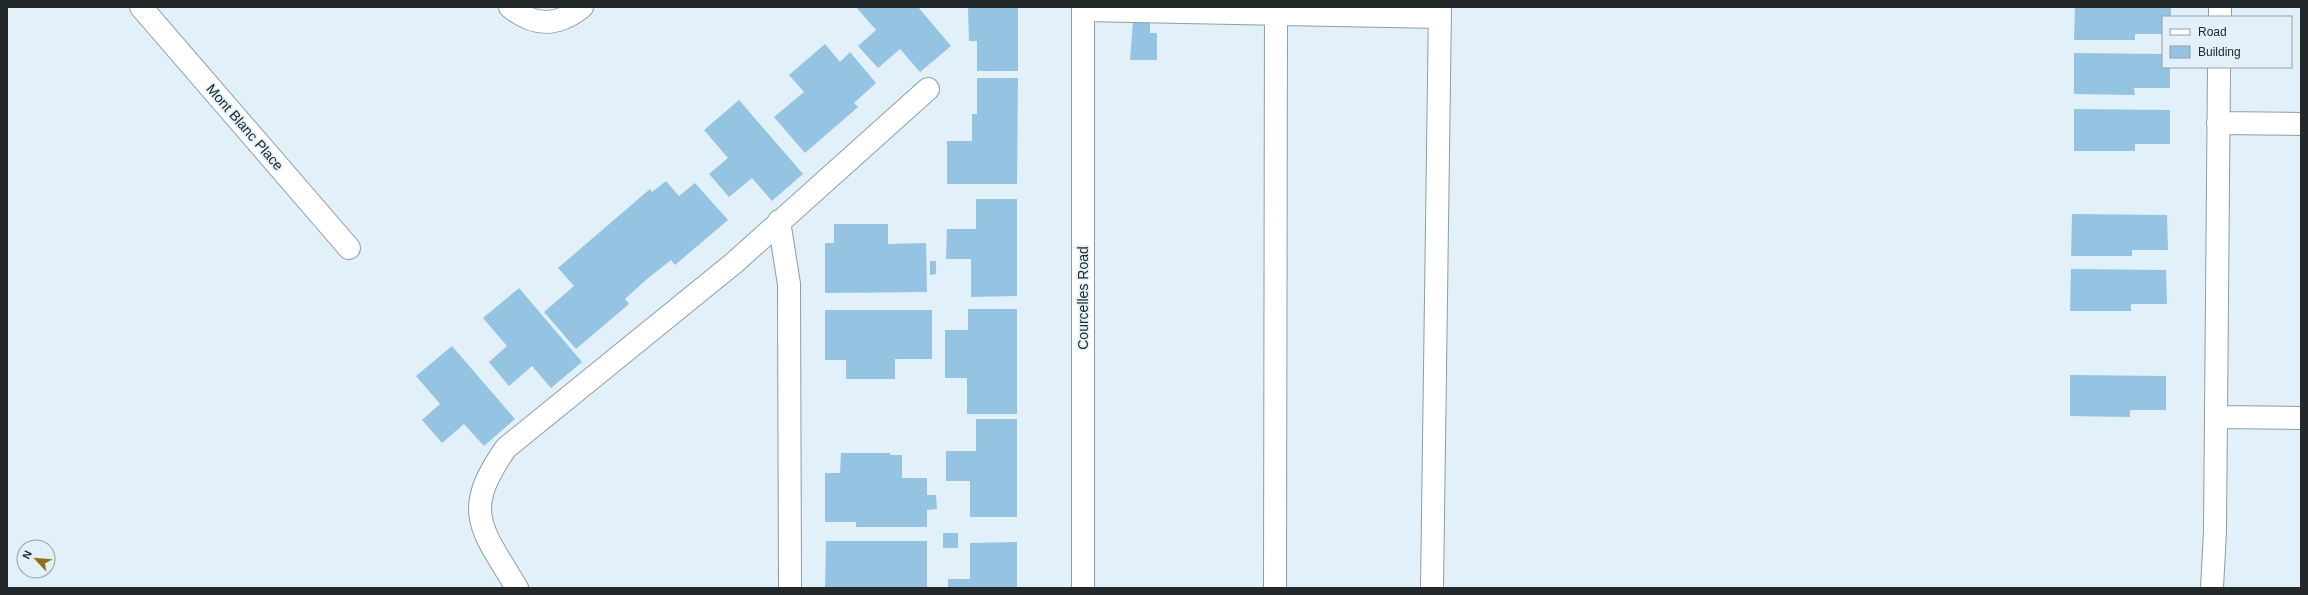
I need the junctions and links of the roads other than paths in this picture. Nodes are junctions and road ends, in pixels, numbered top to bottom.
1 (141, 7) edge
2 (510, 7) edge
3 (582, 7) edge
4 (1083, 9) edge
5 (1276, 10) edge
6 (1440, 12) edge
7 (2219, 68) edge
8 (928, 89) dead end
9 (2218, 123) junction
10 (2301, 124) edge
11 (779, 222) junction
12 (349, 248) dead end
13 (2216, 417) junction
14 (2301, 418) edge
15 (517, 588) edge
16 (790, 588) edge
17 (1083, 588) edge
18 (1274, 588) edge
19 (1432, 588) edge
20 (2212, 588) edge

1 - 12 street, Mont Blanc Place
2 - 3 street
4 - 5 street
4 - 17 street, Courcelles Road
5 - 6 street
5 - 18 street
6 - 19 street
7 - 9 street
8 - 11 street
9 - 10 street
9 - 13 street
11 - 15 street
11 - 16 street
13 - 14 street
13 - 20 street

